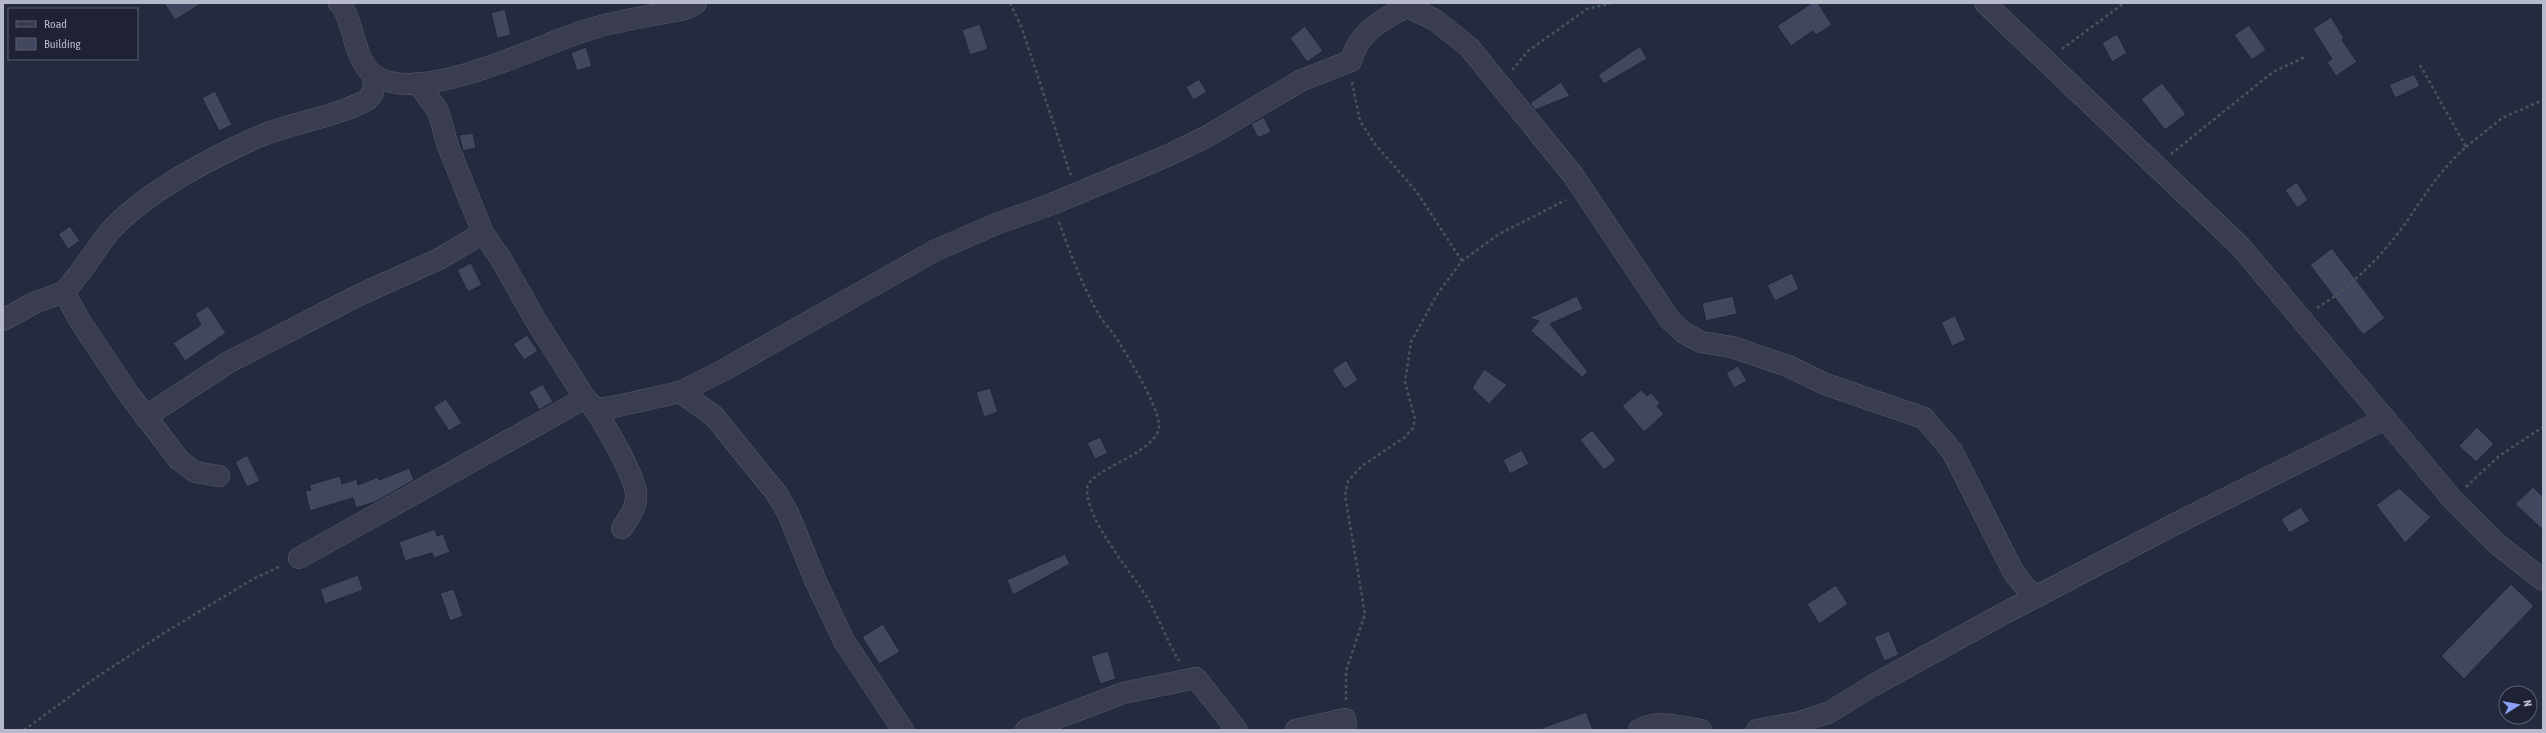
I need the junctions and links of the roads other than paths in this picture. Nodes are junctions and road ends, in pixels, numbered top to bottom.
1 (339, 3) edge
2 (696, 3) edge
3 (1985, 3) edge
4 (1407, 4) edge
5 (374, 75) junction
6 (418, 83) junction
7 (483, 234) junction
8 (64, 292) junction
9 (3, 320) edge
10 (680, 392) junction
11 (590, 403) junction
12 (145, 417) junction
13 (2385, 419) junction
14 (219, 476) dead end
15 (622, 528) dead end
16 (299, 558) road end
17 (2543, 580) edge
18 (2038, 596) junction
19 (1346, 724) edge
20 (903, 730) edge
21 (1026, 730) edge
22 (1237, 730) edge
23 (1296, 730) edge
24 (1639, 730) edge
25 (1701, 730) edge
26 (1757, 730) edge

1 - 5 street
2 - 6 street
3 - 13 street
4 - 10 street
4 - 18 street
5 - 6 street
5 - 8 street
6 - 7 street
7 - 11 street
7 - 12 street
8 - 9 street
8 - 12 street
10 - 11 street
10 - 20 street
11 - 15 street
11 - 16 street
12 - 14 street
13 - 17 street
13 - 18 street
18 - 26 street
19 - 23 street
21 - 22 street
24 - 25 street

